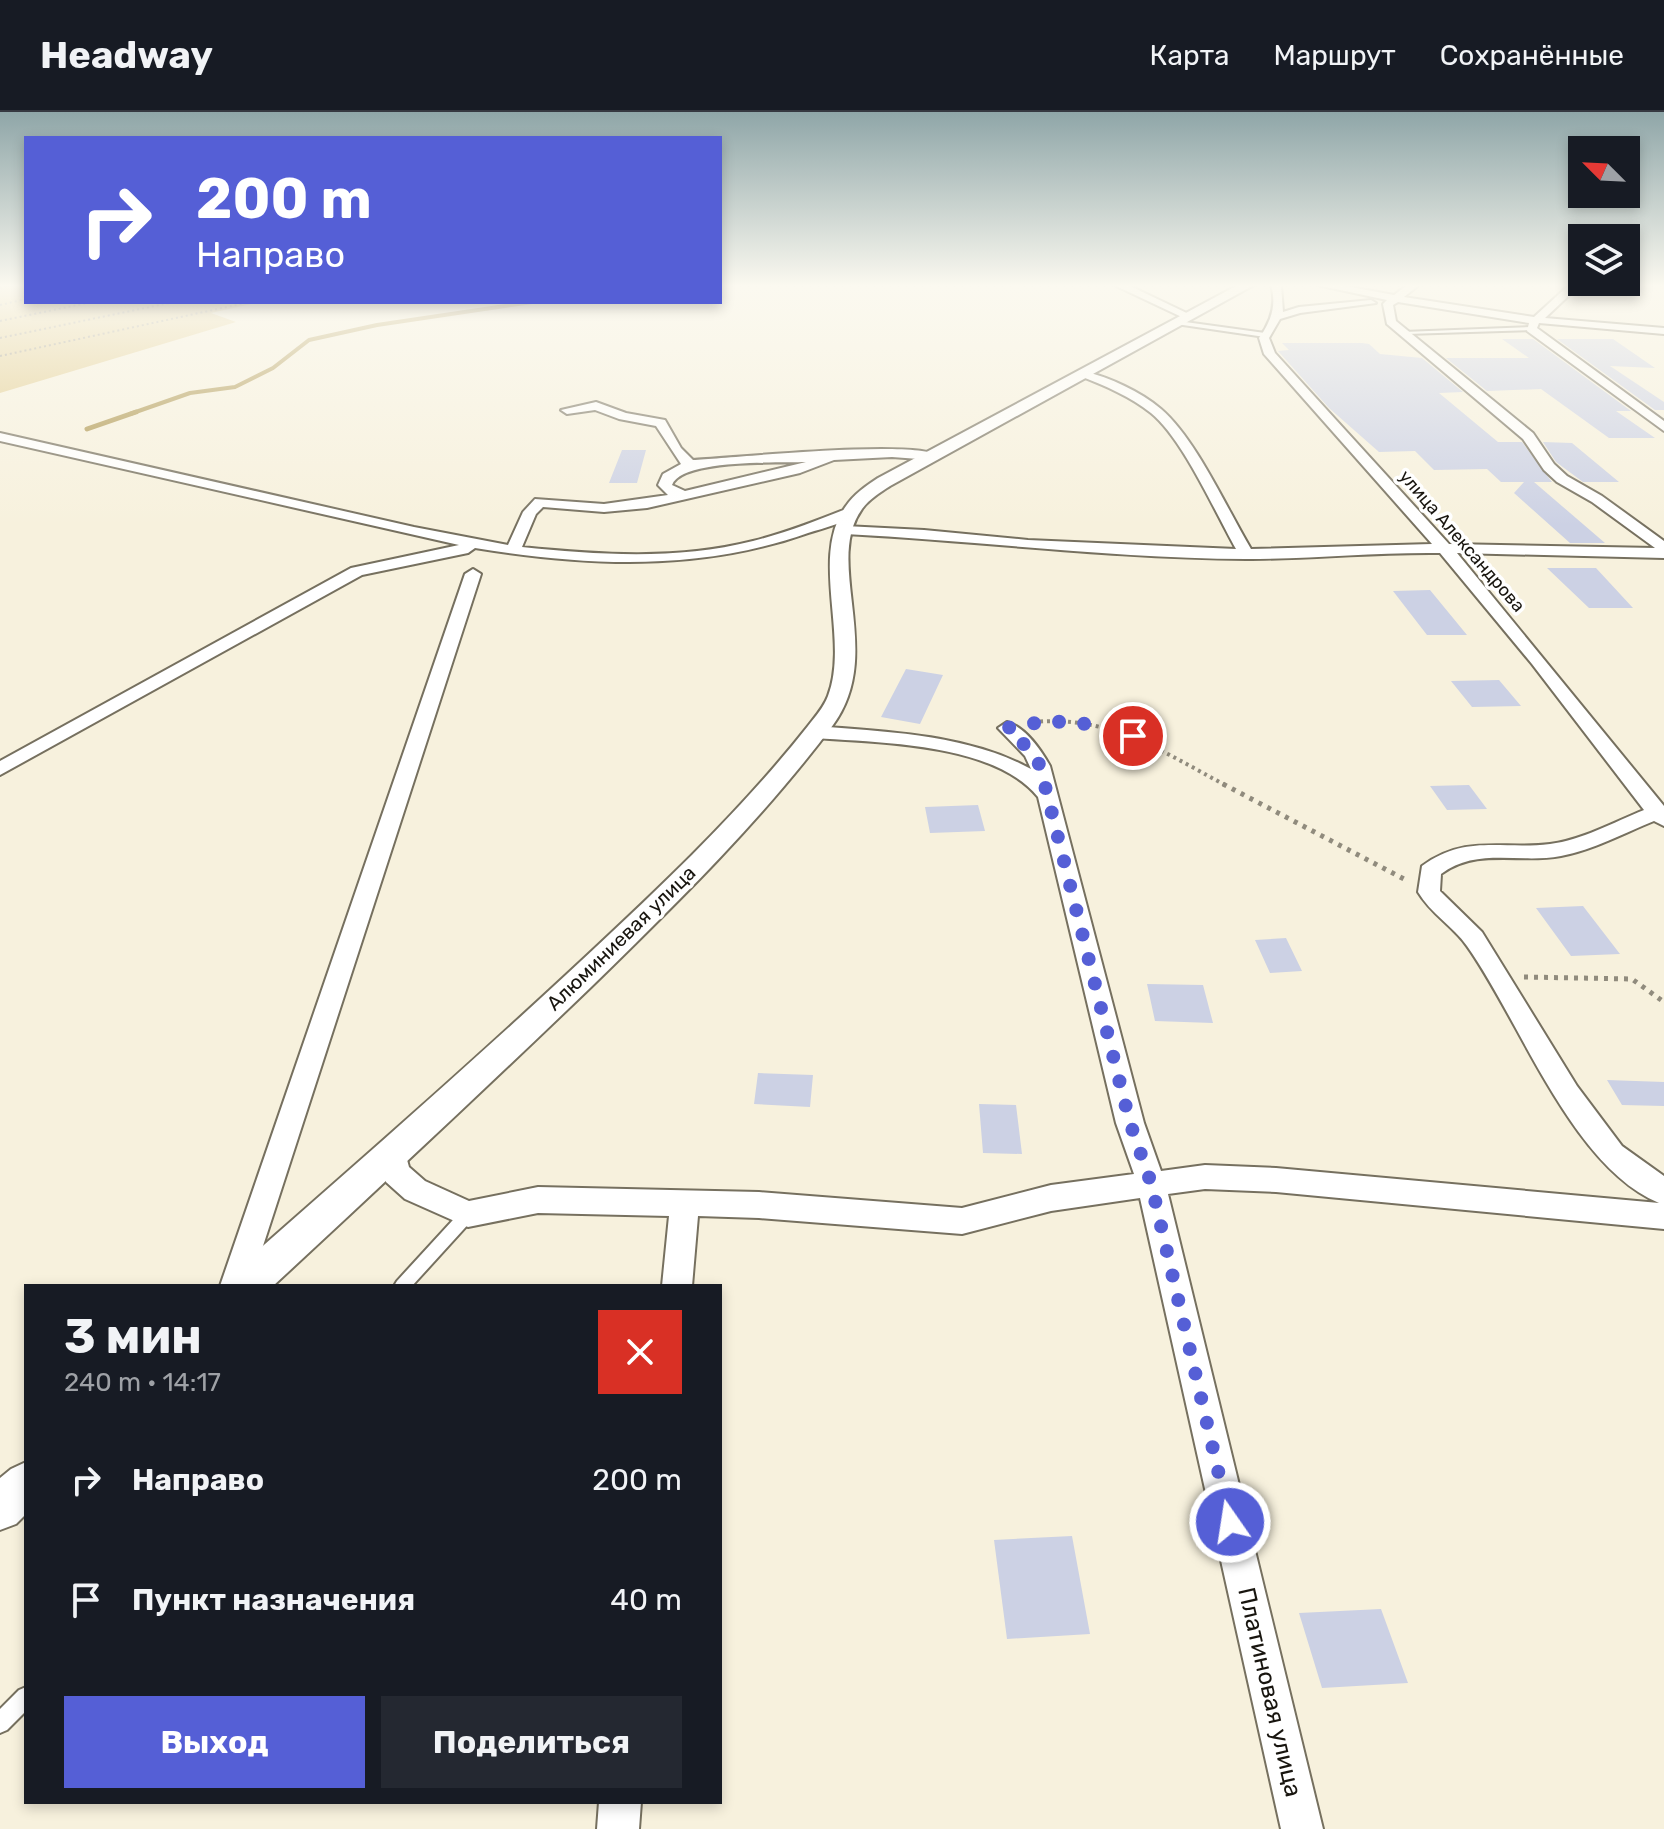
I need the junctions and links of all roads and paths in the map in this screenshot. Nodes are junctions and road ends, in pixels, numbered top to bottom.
1 (1100, 365) edge
2 (1280, 365) edge
3 (1445, 365) edge
4 (1585, 365) edge
5 (1084, 374) junction
6 (567, 410) dead end
7 (1664, 427) edge
8 (0, 437) edge
9 (932, 456) junction
10 (829, 458) junction
11 (690, 464) junction
12 (687, 496) junction
13 (848, 521) junction
14 (479, 546) junction
15 (1445, 549) junction
16 (1664, 550) edge
17 (513, 551) junction
18 (1246, 554) junction
19 (473, 574) dead end
20 (1007, 728) joint
21 (816, 732) junction
22 (0, 769) edge
23 (1046, 794) junction
24 (1661, 815) edge
25 (1429, 892) junction
26 (1500, 976) junction
27 (1664, 1002) edge
28 (393, 1153) junction
29 (1151, 1183) junction
30 (1664, 1192) edge
31 (685, 1205) junction
32 (468, 1214) junction
33 (1664, 1216) edge
34 (236, 1284) edge
35 (248, 1284) edge
36 (404, 1284) edge
37 (677, 1284) edge
38 (24, 1486) edge
39 (0, 1508) edge
40 (24, 1699) edge
41 (0, 1723) edge
42 (620, 1804) edge
43 (618, 1829) edge
44 (1302, 1829) edge

1 - 5 street
2 - 15 street, улица Александрова
3 - 16 street
4 - 7 street
5 - 9 street
5 - 18 street
6 - 11 street
8 - 14 street
9 - 10 street
9 - 13 street
10 - 11 street
10 - 12 street
11 - 12 street
12 - 17 street
13 - 17 street
13 - 18 street
13 - 21 street, Алюминиевая улица
14 - 17 street
14 - 22 street
15 - 16 street
15 - 18 street
15 - 24 street, улица Александрова
19 - 34 street
20 - 23 street, Платиновая улица
20 - 25 path
21 - 23 street
21 - 28 street, Алюминиевая улица
23 - 29 street, Платиновая улица
24 - 25 street
25 - 26 street
26 - 27 path
26 - 30 street
28 - 32 street
28 - 35 street, Алюминиевая улица
29 - 31 street
29 - 33 street
29 - 44 street, Платиновая улица
31 - 32 street
31 - 37 street
32 - 36 lane
38 - 39 street
40 - 41 lane
42 - 43 street

